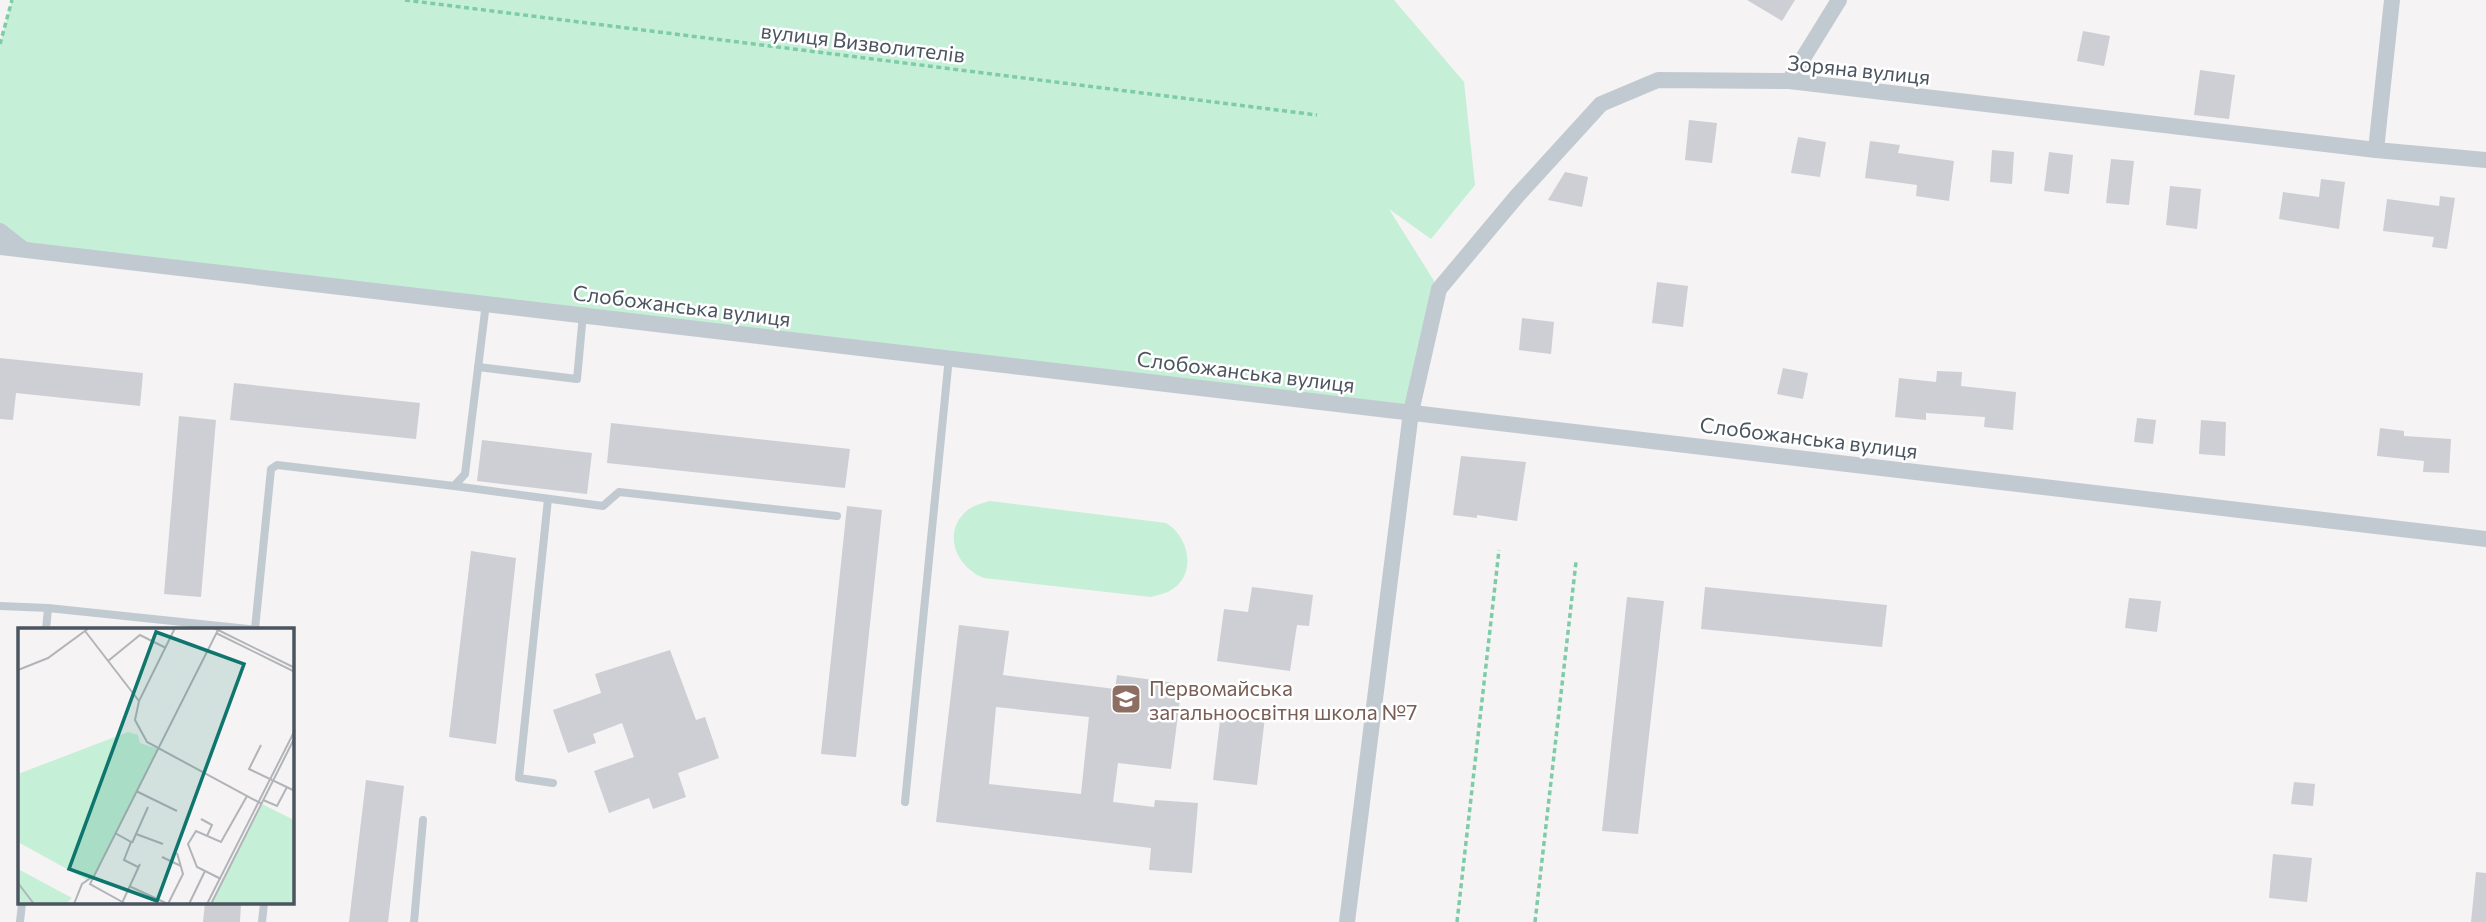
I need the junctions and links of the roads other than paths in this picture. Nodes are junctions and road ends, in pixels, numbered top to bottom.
1 (1839, 0) edge
2 (2392, 0) edge
3 (1789, 81) junction
4 (2376, 150) junction
5 (2486, 160) edge
6 (0, 231) edge
7 (0, 247) edge
8 (23, 250) junction
9 (486, 303) junction
10 (583, 314) junction
11 (949, 357) junction
12 (478, 367) junction
13 (1411, 411) junction
14 (454, 486) junction
15 (548, 499) junction
16 (836, 516) dead end
17 (2486, 539) edge
18 (0, 606) edge
19 (48, 608) junction
20 (47, 628) edge
21 (247, 628) edge
22 (257, 628) edge
23 (553, 783) dead end
24 (905, 802) dead end
25 (423, 820) dead end
26 (22, 904) edge
27 (264, 904) edge
28 (20, 922) edge
29 (262, 922) edge
30 (414, 922) edge
31 (1347, 922) edge

1 - 3 street
2 - 4 street
3 - 4 street, Зоряна вулиця
3 - 13 street, Зоряна вулиця
4 - 5 street, Зоряна вулиця
6 - 8 street
7 - 8 street, Слобожанська вулиця
8 - 9 street, Слобожанська вулиця
9 - 10 street, Слобожанська вулиця
9 - 12 lane
10 - 11 street, Слобожанська вулиця
10 - 12 lane
11 - 13 street, Слобожанська вулиця
11 - 24 lane
12 - 14 lane
13 - 17 street, Слобожанська вулиця
13 - 31 street, Зоряна вулиця
14 - 15 lane
14 - 22 lane
15 - 16 lane
15 - 23 lane
18 - 19 lane
19 - 20 lane
19 - 21 lane
25 - 30 lane
26 - 28 lane
27 - 29 lane

